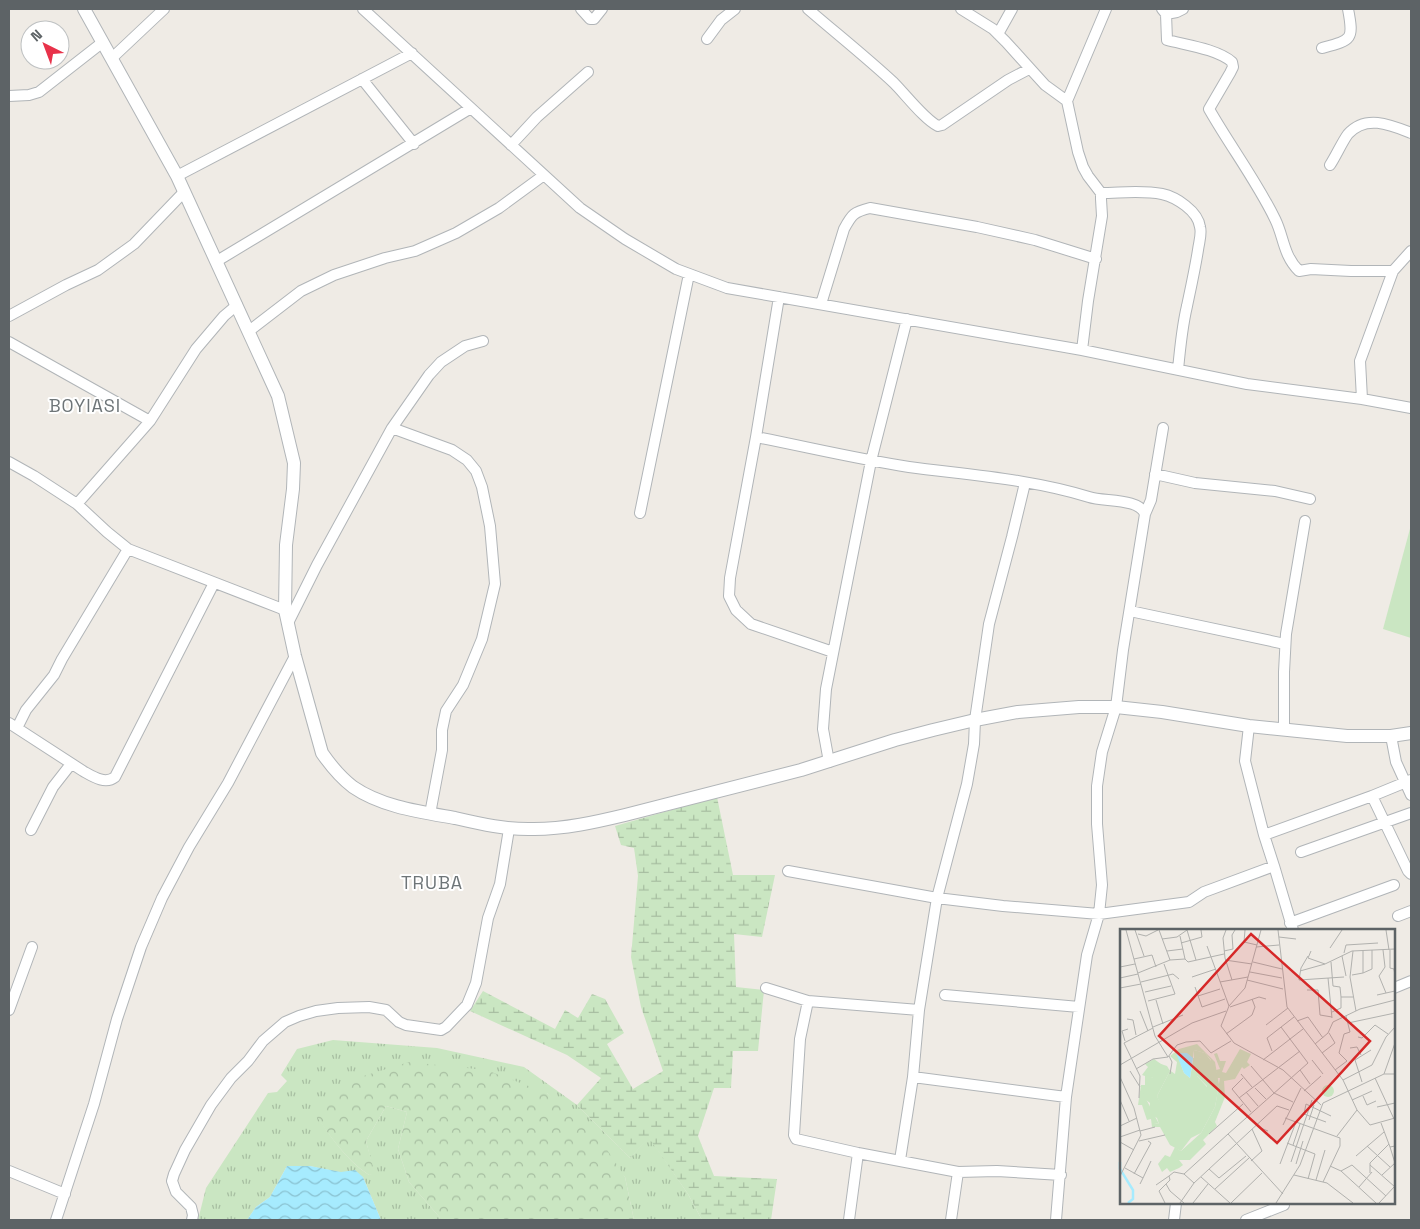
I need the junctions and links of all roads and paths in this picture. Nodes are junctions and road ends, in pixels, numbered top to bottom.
1 (84, 9) edge
2 (164, 9) edge
3 (363, 9) edge
4 (582, 9) edge
5 (602, 9) edge
6 (735, 9) edge
7 (808, 9) edge
8 (961, 9) edge
9 (1012, 9) edge
10 (1106, 9) edge
11 (1183, 9) edge
12 (1348, 9) edge
13 (1164, 11) edge
14 (998, 34) junction
15 (707, 39) dead end
16 (103, 42) junction
17 (1322, 48) dead end
18 (412, 53) junction
19 (112, 58) junction
20 (1029, 68) junction
21 (588, 72) dead end
22 (362, 79) junction
23 (9, 96) edge
24 (1067, 101) junction
25 (471, 108) junction
26 (1411, 134) edge
27 (414, 144) junction
28 (511, 144) junction
29 (1330, 165) dead end
30 (544, 175) junction
31 (177, 176) junction
32 (184, 192) junction
33 (1101, 193) junction
34 (1411, 251) edge
35 (1096, 259) junction
36 (216, 260) junction
37 (1393, 271) junction
38 (689, 274) junction
39 (779, 297) junction
40 (821, 304) junction
41 (237, 305) junction
42 (9, 316) edge
43 (907, 319) junction
44 (249, 331) junction
45 (483, 341) dead end
46 (9, 342) edge
47 (1082, 350) junction
48 (1178, 370) junction
49 (1362, 399) junction
50 (1411, 408) edge
51 (150, 421) junction
52 (392, 428) junction
53 (1163, 428) dead end
54 (756, 437) junction
55 (871, 461) junction
56 (9, 462) edge
57 (1155, 474) junction
58 (1024, 483) junction
59 (1310, 499) dead end
60 (77, 504) junction
61 (640, 513) dead end
62 (1145, 514) junction
63 (1304, 521) dead end
64 (128, 549) junction
65 (214, 583) junction
66 (285, 610) junction
67 (1130, 611) junction
68 (288, 623) junction
69 (1285, 644) junction
70 (833, 652) junction
71 (295, 656) junction
72 (1116, 707) junction
73 (975, 720) junction
74 (13, 725) edge
75 (1249, 726) junction
76 (1284, 730) junction
77 (1411, 733) edge
78 (1391, 736) junction
79 (830, 762) junction
80 (70, 764) junction
81 (1408, 781) edge
82 (1372, 796) junction
83 (1411, 796) edge
84 (1411, 813) edge
85 (430, 814) junction
86 (1385, 823) junction
87 (509, 829) junction
88 (30, 830) dead end
89 (1264, 835) junction
90 (1302, 852) dead end
91 (1274, 866) junction
92 (788, 871) dead end
93 (1411, 874) edge
94 (1394, 885) dead end
95 (937, 898) junction
96 (1411, 911) edge
97 (1099, 914) junction
98 (1398, 916) dead end
99 (1291, 926) edge
100 (32, 947) dead end
101 (1411, 981) edge
102 (766, 988) dead end
103 (1395, 988) edge
104 (945, 995) dead end
105 (808, 1001) junction
106 (1079, 1007) junction
107 (9, 1010) edge
108 (920, 1010) junction
109 (913, 1076) junction
110 (1066, 1097) junction
111 (858, 1153) junction
112 (900, 1160) junction
113 (9, 1171) edge
114 (958, 1172) junction
115 (1060, 1175) junction
116 (64, 1194) junction
117 (1176, 1204) edge
118 (1284, 1205) dead end
119 (56, 1220) edge
120 (192, 1220) edge
121 (850, 1220) edge
122 (951, 1220) edge
123 (1056, 1220) edge
124 (1174, 1220) edge
125 (1246, 1220) edge

1 - 16 street
2 - 19 street
3 - 18 street
4 - 5 street
6 - 15 street
7 - 20 street
8 - 14 street
9 - 14 street
10 - 24 street
11 - 13 street
12 - 17 street
13 - 37 street
14 - 20 street
16 - 19 street
16 - 23 street
18 - 22 street
18 - 25 street
19 - 31 street
20 - 24 street
21 - 28 street
22 - 27 street
22 - 31 street
24 - 33 street
25 - 27 street
25 - 28 street
26 - 29 street
27 - 36 street
28 - 30 street
30 - 38 street
30 - 44 street
31 - 32 street
32 - 36 street
32 - 42 street
33 - 35 street
33 - 48 street
34 - 37 street
35 - 40 street
35 - 47 street
36 - 41 street
37 - 49 street
38 - 39 street
38 - 61 street
39 - 40 street
39 - 54 street
40 - 43 street
41 - 44 street
41 - 51 street
43 - 47 street
43 - 55 street
44 - 66 street
45 - 52 street
46 - 51 street
47 - 48 street
48 - 49 street
49 - 50 street
51 - 60 street
52 - 68 street
52 - 85 street
53 - 57 street
54 - 55 street
54 - 70 street
55 - 58 street
55 - 70 street
56 - 60 street
57 - 59 street
57 - 62 street
58 - 62 street
58 - 73 street
60 - 64 street
62 - 67 street
63 - 69 street
64 - 65 street
64 - 74 street
65 - 66 street
65 - 80 street
66 - 68 street
67 - 69 street
67 - 72 street
68 - 71 street
69 - 76 street
70 - 79 street
71 - 85 street
71 - 116 street
72 - 73 street
72 - 75 street
72 - 97 street
73 - 79 street
73 - 95 street
74 - 80 street
75 - 76 street
75 - 89 street
76 - 78 street
77 - 78 street
78 - 81 street
79 - 87 street
80 - 88 street
81 - 82 street
81 - 83 street
82 - 86 street
82 - 89 street
84 - 86 street
85 - 87 street
86 - 90 street
86 - 93 street
87 - 120 street
89 - 91 street
91 - 97 street
91 - 99 street
92 - 95 street
94 - 99 street
95 - 97 street
95 - 108 street
96 - 98 street
97 - 106 street
100 - 107 street
101 - 103 street
102 - 105 street
104 - 106 street
105 - 108 street
105 - 111 street
106 - 110 street
108 - 109 street
109 - 110 street
109 - 112 street
110 - 115 street
111 - 112 street
111 - 121 street
112 - 114 street
113 - 116 street
114 - 115 street
114 - 122 street
115 - 123 street
116 - 119 street
117 - 124 street
118 - 125 street

